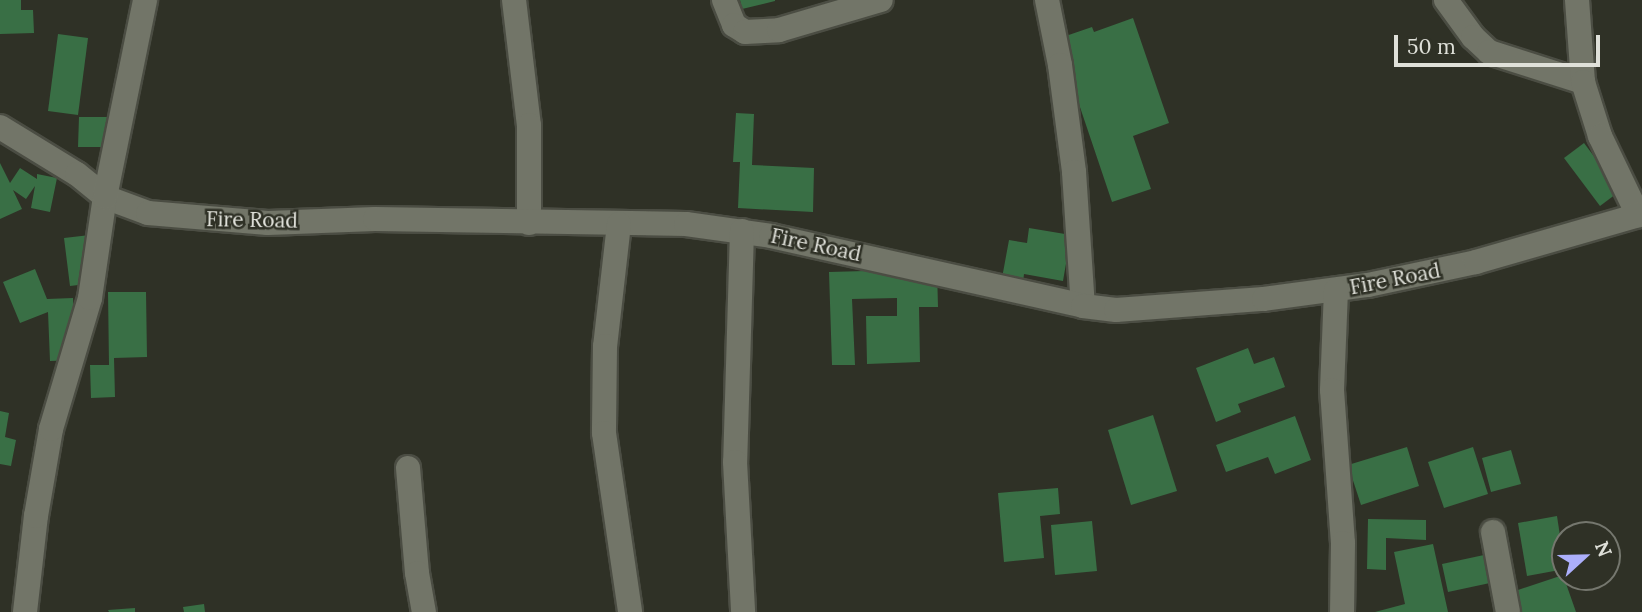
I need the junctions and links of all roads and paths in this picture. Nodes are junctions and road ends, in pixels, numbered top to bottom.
1 (145, 0) edge
2 (514, 0) edge
3 (724, 0) edge
4 (881, 0) edge
5 (1047, 0) edge
6 (1446, 0) edge
7 (1577, 0) edge
8 (1583, 82) junction
9 (0, 127) edge
10 (105, 197) junction
11 (1640, 214) edge
12 (529, 223) junction
13 (619, 224) junction
14 (742, 231) junction
15 (1336, 290) junction
16 (1083, 306) junction
17 (408, 468) dead end
18 (1493, 532) dead end
19 (24, 612) edge
20 (425, 612) edge
21 (630, 612) edge
22 (743, 612) edge
23 (1342, 612) edge
24 (1508, 612) edge

1 - 10 street
2 - 12 street
3 - 4 street
5 - 16 street
6 - 8 street
7 - 8 street
8 - 11 street
9 - 10 street, Fire Road
10 - 12 street, Fire Road
10 - 19 street
11 - 15 street, Fire Road
12 - 13 street, Fire Road
13 - 14 street, Fire Road
13 - 21 street
14 - 16 street, Fire Road
14 - 22 street
15 - 16 street, Fire Road
15 - 23 street
17 - 20 street
18 - 24 street

